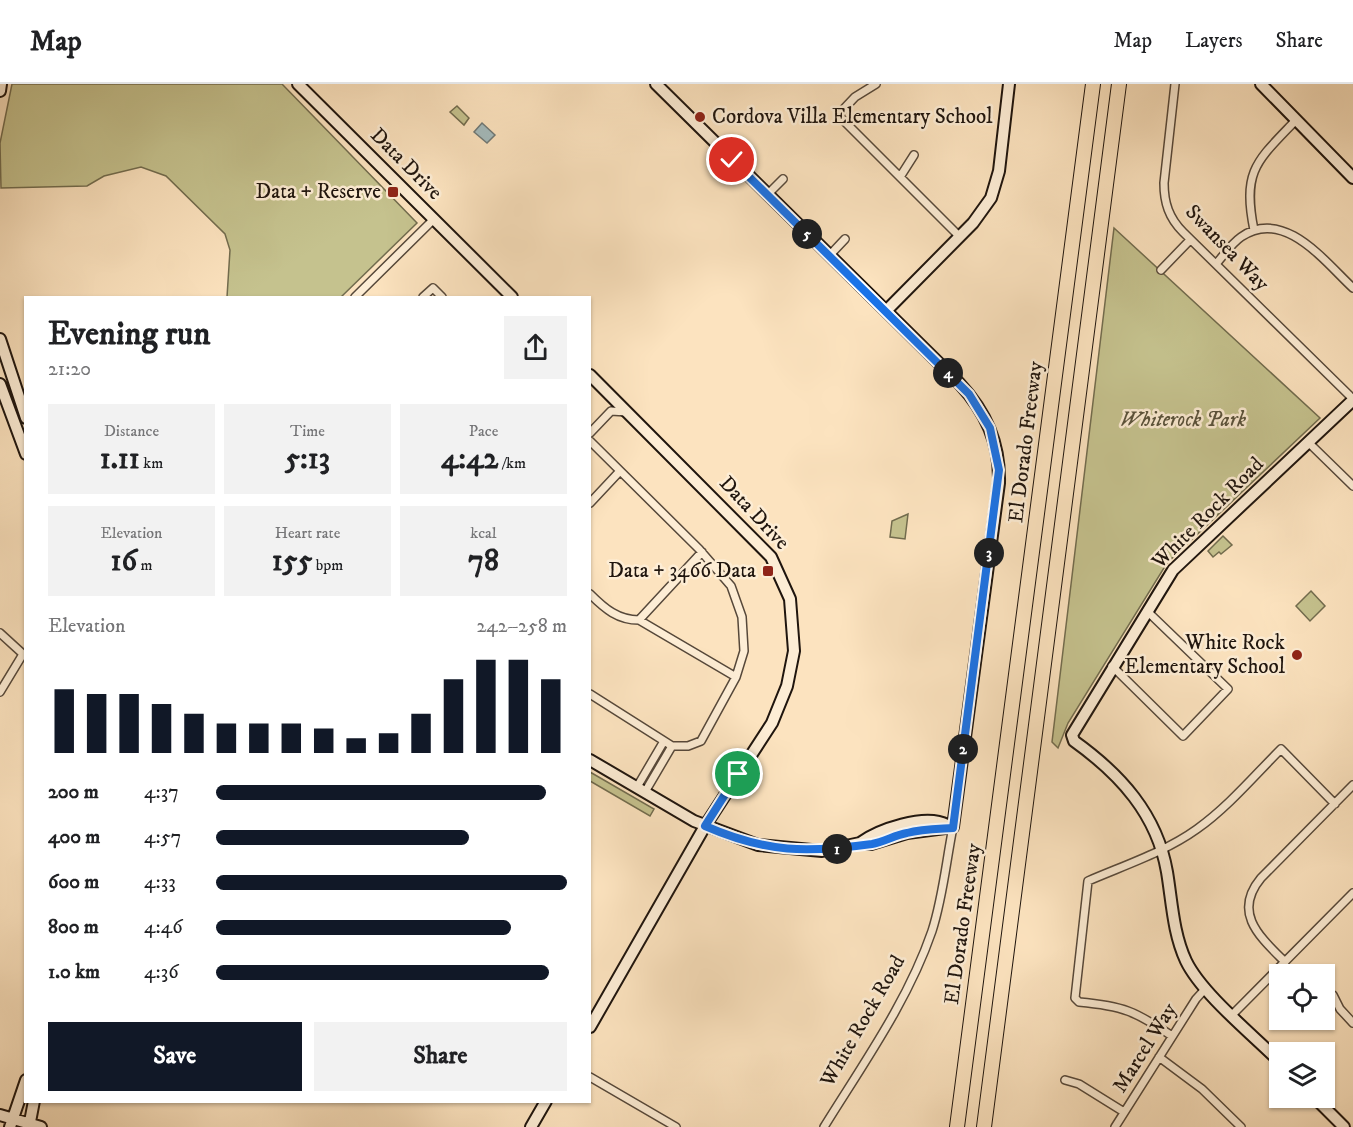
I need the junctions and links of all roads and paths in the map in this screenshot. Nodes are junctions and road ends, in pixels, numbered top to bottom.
1 (1, 84) edge
2 (298, 84) edge
3 (656, 84) edge
4 (876, 84) edge
5 (1009, 84) edge
6 (1093, 84) edge
7 (1119, 84) edge
8 (1175, 84) edge
9 (1261, 84) edge
10 (0, 91) edge
11 (1296, 120) junction
12 (914, 155) dead end
13 (900, 177) junction
14 (1353, 178) edge
15 (783, 179) dead end
16 (767, 195) junction
17 (434, 219) junction
18 (1254, 230) junction
19 (959, 236) junction
20 (845, 239) dead end
21 (1190, 240) junction
22 (829, 256) junction
23 (1216, 264) junction
24 (1161, 270) dead end
25 (1353, 288) edge
26 (356, 296) edge
27 (424, 296) edge
28 (441, 296) edge
29 (511, 296) edge
30 (886, 311) junction
31 (0, 339) edge
32 (591, 376) edge
33 (0, 384) edge
34 (1353, 399) edge
35 (24, 412) edge
36 (627, 412) junction
37 (591, 432) edge
38 (591, 442) edge
39 (1309, 443) junction
40 (24, 449) edge
41 (620, 471) junction
42 (1353, 486) edge
43 (591, 501) edge
44 (702, 552) junction
45 (591, 595) edge
46 (1147, 611) junction
47 (639, 620) junction
48 (0, 633) edge
49 (1112, 666) junction
50 (736, 677) junction
51 (0, 692) edge
52 (591, 695) edge
53 (664, 741) junction
54 (672, 746) junction
55 (591, 761) edge
56 (1353, 785) edge
57 (641, 790) junction
58 (1335, 804) junction
59 (705, 826) junction
60 (953, 828) junction
61 (1162, 849) junction
62 (1353, 893) edge
63 (1285, 962) junction
64 (1206, 988) junction
65 (1335, 999) edge
66 (1232, 1015) junction
67 (1353, 1023) edge
68 (591, 1025) edge
69 (1172, 1036) junction
70 (1269, 1051) edge
71 (1159, 1057) junction
72 (591, 1078) edge
73 (1065, 1080) dead end
74 (24, 1086) edge
75 (34, 1103) edge
76 (545, 1103) edge
77 (1326, 1108) edge
78 (1124, 1112) junction
79 (0, 1115) edge
80 (11, 1123) edge
81 (30, 1125) edge
82 (41, 1127) edge
83 (531, 1127) edge
84 (676, 1127) edge
85 (824, 1127) edge
86 (957, 1127) edge
87 (984, 1127) edge
88 (1115, 1127) edge
89 (1241, 1127) edge
90 (1344, 1127) edge

1 - 10 street
2 - 17 street, Data Drive
3 - 16 street
4 - 13 street
5 - 19 street
6 - 86 highway, El Dorado Freeway
7 - 87 highway
8 - 21 street, Swansea Way
9 - 11 street
11 - 14 street
11 - 18 street
12 - 13 street
13 - 19 street
15 - 16 street
16 - 22 street
17 - 26 street
17 - 29 street, Data Drive
18 - 23 street
18 - 25 street
19 - 30 street
20 - 22 street
21 - 23 street, Swansea Way
21 - 24 street
22 - 30 street
23 - 34 street, Swansea Way
27 - 28 street
30 - 60 street
31 - 35 street
32 - 36 street, Data Drive
33 - 40 street
34 - 39 street, White Rock Road
36 - 37 street
36 - 59 street, Data Drive
38 - 41 street
39 - 42 street
39 - 46 street, White Rock Road
41 - 43 street
41 - 44 street
44 - 47 street
44 - 50 street
45 - 47 street
46 - 49 street, White Rock Road
46 - 49 street
47 - 50 street
48 - 51 street
49 - 61 street, White Rock Road
50 - 54 street
52 - 53 street
53 - 54 street
53 - 57 street
54 - 57 street
55 - 57 street
56 - 58 street
57 - 59 street
58 - 61 street
58 - 63 street
59 - 60 street
59 - 68 street, Data Drive
60 - 85 street, White Rock Road
61 - 64 street
61 - 69 street
62 - 63 street
63 - 66 street
64 - 66 street
64 - 69 street, Marcel Way
65 - 67 street
66 - 70 street
69 - 71 street, Marcel Way
71 - 78 street, Marcel Way
71 - 89 street
72 - 84 street
73 - 78 street
74 - 80 street
75 - 81 street
76 - 83 street
77 - 90 street
78 - 88 street, Marcel Way
79 - 80 street
80 - 81 street
81 - 82 street

